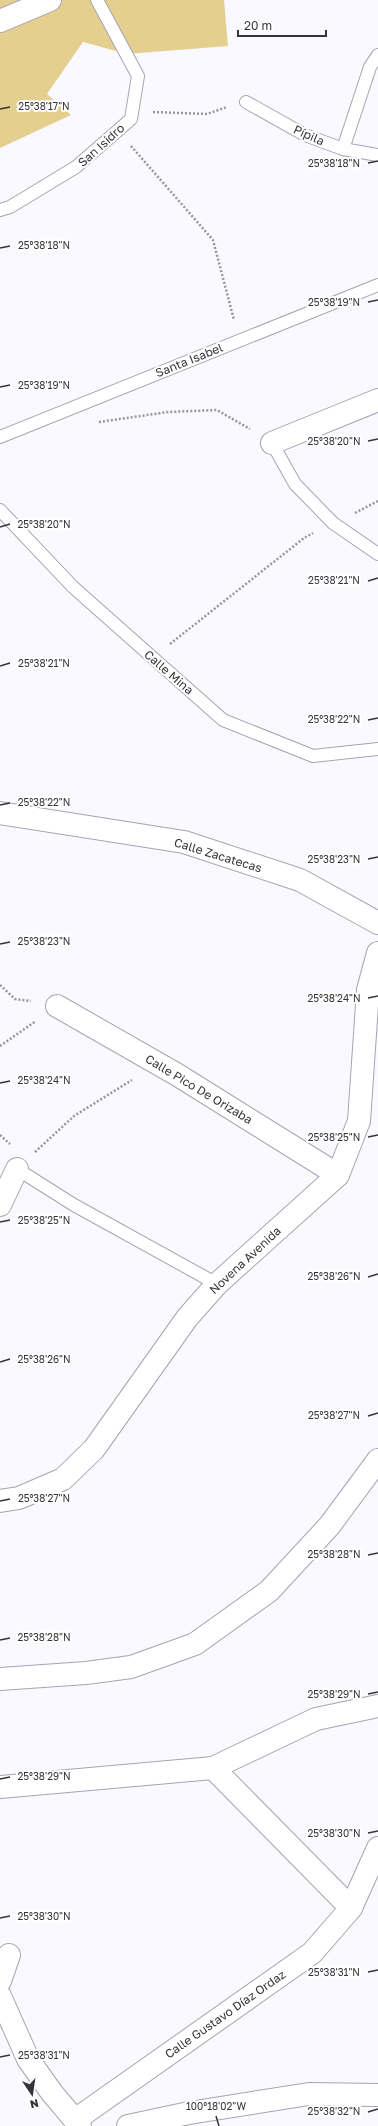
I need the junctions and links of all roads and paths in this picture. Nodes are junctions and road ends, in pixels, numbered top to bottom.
1 (50, 0) edge
2 (97, 0) edge
3 (0, 21) edge
4 (378, 55) edge
5 (246, 102) joint
6 (132, 112) junction
7 (117, 131) junction
8 (343, 149) junction
9 (378, 155) edge
10 (0, 210) edge
11 (378, 285) edge
12 (239, 340) junction
13 (378, 400) edge
14 (96, 422) dead end
15 (0, 437) edge
16 (272, 443) junction
17 (378, 501) edge
18 (0, 510) edge
19 (334, 523) junction
20 (378, 554) edge
21 (152, 657) junction
22 (378, 749) edge
23 (0, 813) edge
24 (378, 923) edge
25 (378, 953) edge
26 (0, 986) edge
27 (58, 1006) junction
28 (0, 1046) edge
29 (158, 1064) junction
30 (17, 1168) junction
31 (338, 1176) junction
32 (0, 1205) edge
33 (217, 1284) junction
34 (378, 1460) edge
35 (0, 1501) edge
36 (0, 1679) edge
37 (378, 1706) edge
38 (213, 1768) junction
39 (0, 1787) edge
40 (378, 1848) edge
41 (351, 1908) junction
42 (9, 1955) dead end
43 (0, 1981) edge
44 (0, 1996) edge
45 (378, 2095) edge
46 (78, 2123) edge
47 (128, 2126) edge

1 - 3 street
2 - 6 lane, San Isidro
4 - 8 lane
5 - 6 path
5 - 8 lane, Pípila
6 - 7 lane, San Isidro
7 - 10 lane, San Isidro
7 - 12 path
8 - 9 lane, Pípila
11 - 12 lane, Santa Isabel
12 - 15 lane, Santa Isabel
13 - 16 street
14 - 16 path
16 - 19 lane
17 - 19 path
18 - 21 lane, Calle Mina
19 - 20 lane
19 - 21 path
21 - 22 lane, Calle Mina
23 - 24 street, Calle Zacatecas
25 - 31 street, Novena Avenida
26 - 27 path
27 - 28 path
27 - 29 street, Calle Pico De Orizaba
29 - 30 path
29 - 31 street, Calle Pico De Orizaba
30 - 32 street
30 - 33 lane
31 - 33 street, Novena Avenida
33 - 35 street, Novena Avenida
34 - 36 street
37 - 38 street
38 - 39 street
38 - 41 street
40 - 41 street, Calle Gustavo Díaz Ordaz
41 - 46 street, Calle Gustavo Díaz Ordaz
42 - 43 street
44 - 46 street
45 - 47 street

